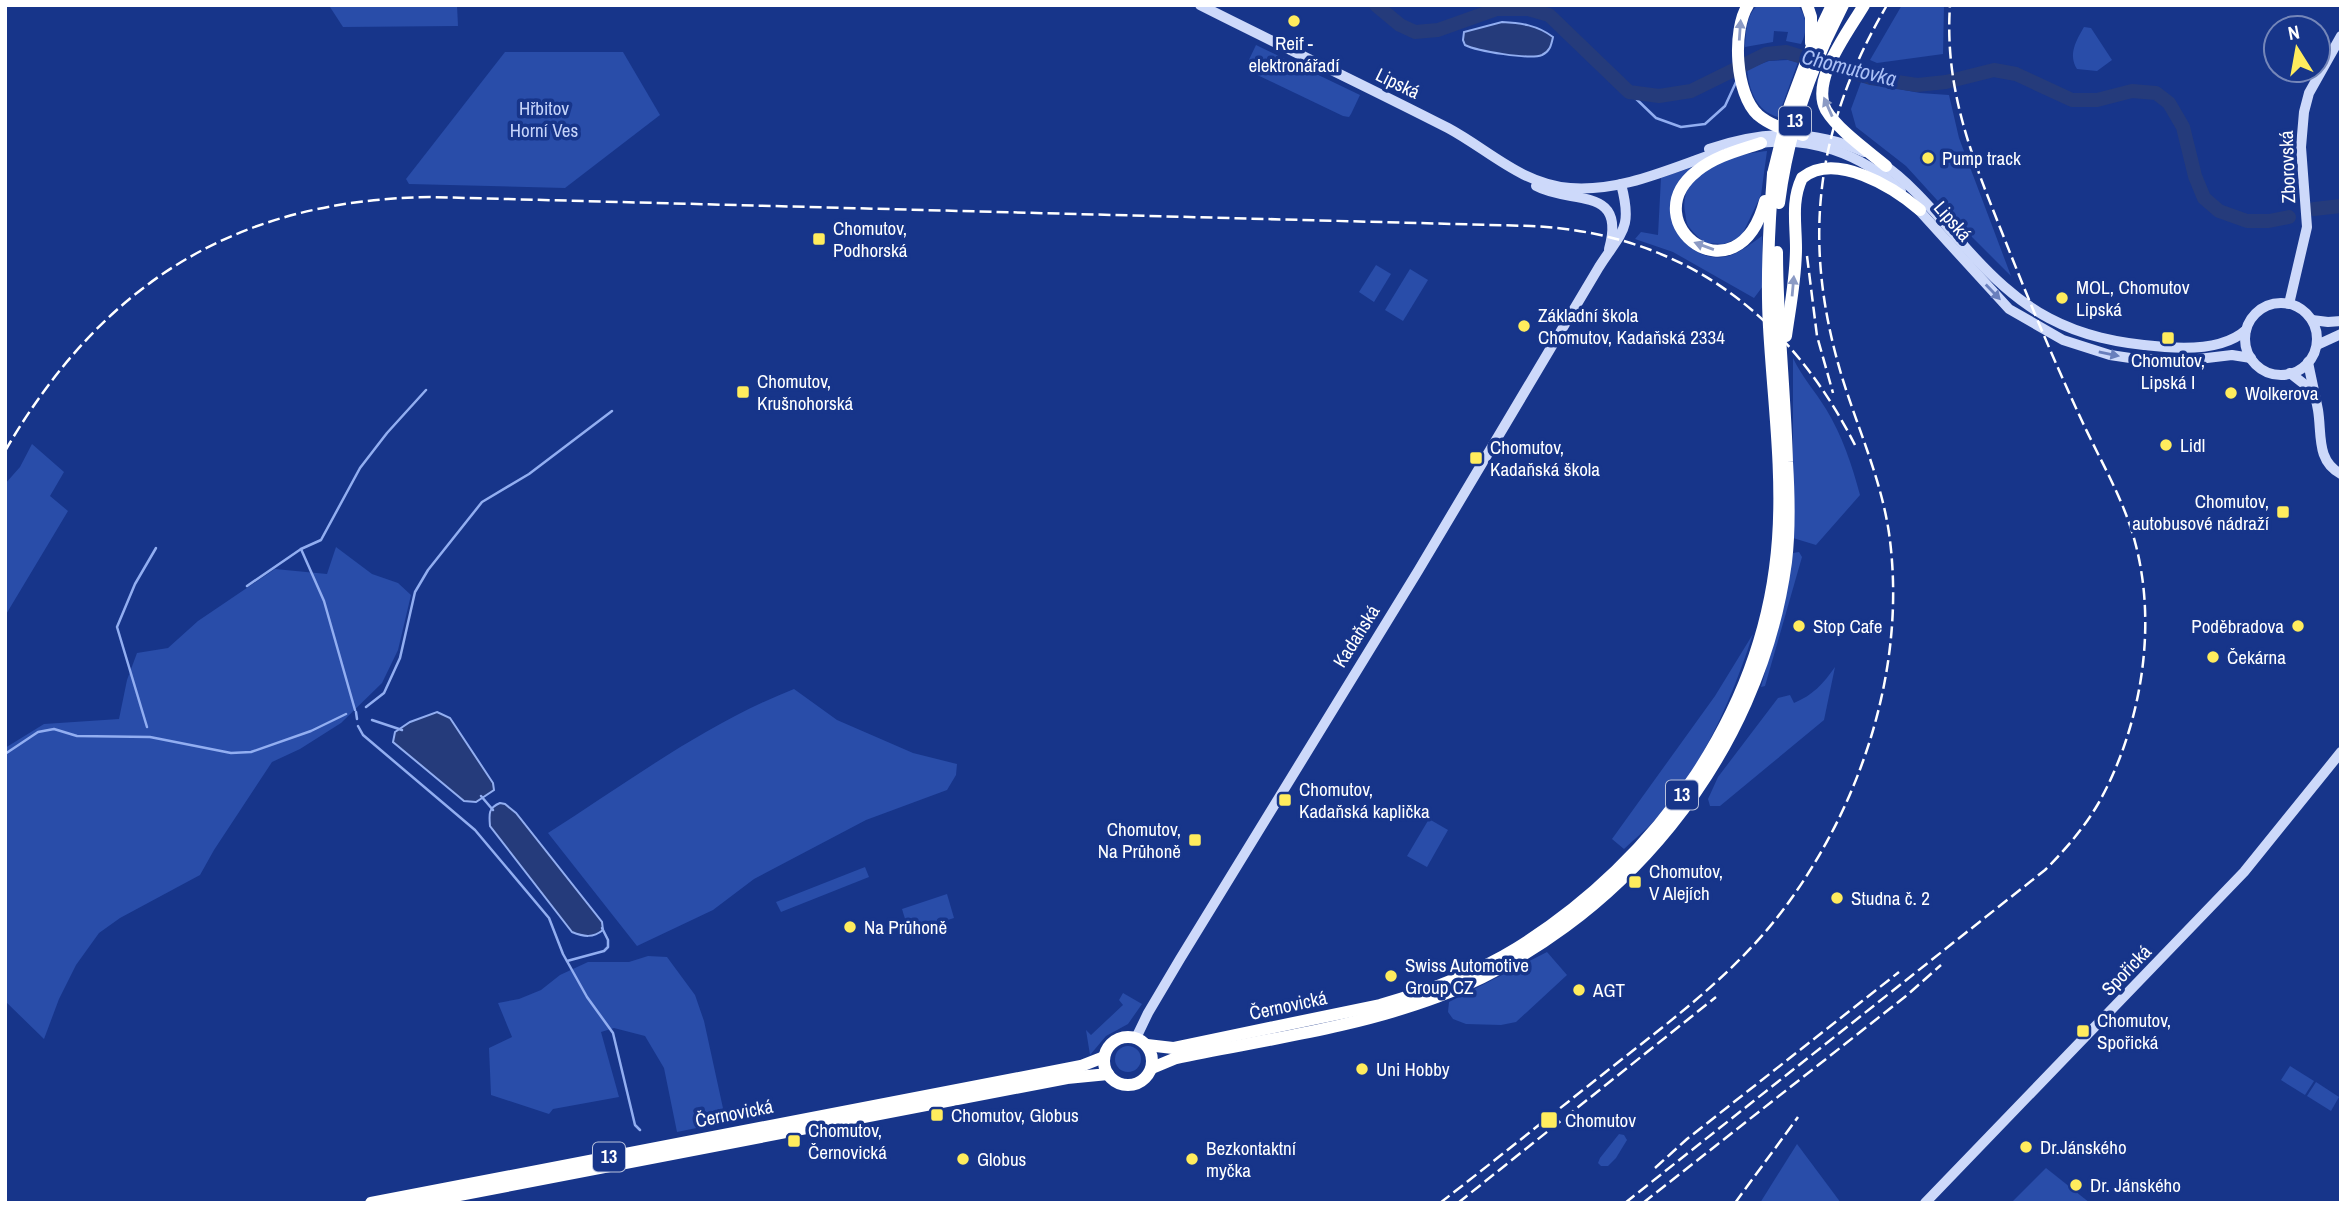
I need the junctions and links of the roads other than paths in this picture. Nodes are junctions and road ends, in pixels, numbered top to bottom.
1 (1200, 5) edge
2 (1748, 5) edge
3 (1807, 5) edge
4 (1832, 5) edge
5 (1843, 5) edge
6 (1864, 5) edge
7 (2341, 36) edge
8 (1811, 49) junction
9 (1803, 135) junction
10 (1761, 143) junction
11 (1886, 166) junction
12 (1513, 170) junction
13 (1773, 174) junction
14 (1621, 184) junction
15 (1920, 210) junction
16 (1608, 253) junction
17 (2289, 303) junction
18 (2312, 320) junction
19 (2341, 321) edge
20 (2246, 330) junction
21 (2341, 334) edge
22 (2317, 345) junction
23 (2251, 358) junction
24 (2308, 362) junction
25 (2290, 373) junction
26 (1783, 378) junction
27 (2313, 391) junction
28 (2341, 474) edge
29 (2341, 752) edge
30 (1436, 992) junction
31 (1142, 1042) junction
32 (1104, 1057) junction
33 (1152, 1068) junction
34 (1108, 1074) junction
35 (371, 1203) edge
36 (418, 1203) edge
37 (1925, 1203) edge

1 - 12 street, Lipská
9 -> 2 highway
3 - 8 highway
4 - 8 highway, 13
5 - 26 highway, 13, bridge
11 -> 6 highway
7 - 17 street, Zborovská
8 - 13 highway, 13, bridge
9 - 11 street, Lipská
9 - 14 street, Lipská
13 -> 10 highway
10 - 14 street, Lipská
10 - 15 street, Lipská
11 - 20 street, Lipská
12 - 14 street, Lipská
12 - 16 street, Kadaňská
13 - 30 highway, 13
14 - 16 street, Kadaňská
15 -> 23 street, Lipská
26 -> 15 highway
16 - 31 street, Kadaňská
17 - 18 street
17 - 20 street
18 - 19 street
18 - 22 street
20 - 23 street
21 - 22 street
22 - 24 street
23 - 25 street
24 - 25 street
24 - 27 street
25 - 27 street
26 - 30 highway, 13
27 - 28 street
29 - 37 street, Spořická
30 - 31 highway, Černovická / 13
30 - 33 highway, Černovická / 13
31 - 32 highway, Černovická / 13
31 - 33 highway
32 - 34 highway
32 - 35 highway, Černovická / 13
33 - 34 highway, Černovická / 13
34 - 36 highway, Černovická / 13

